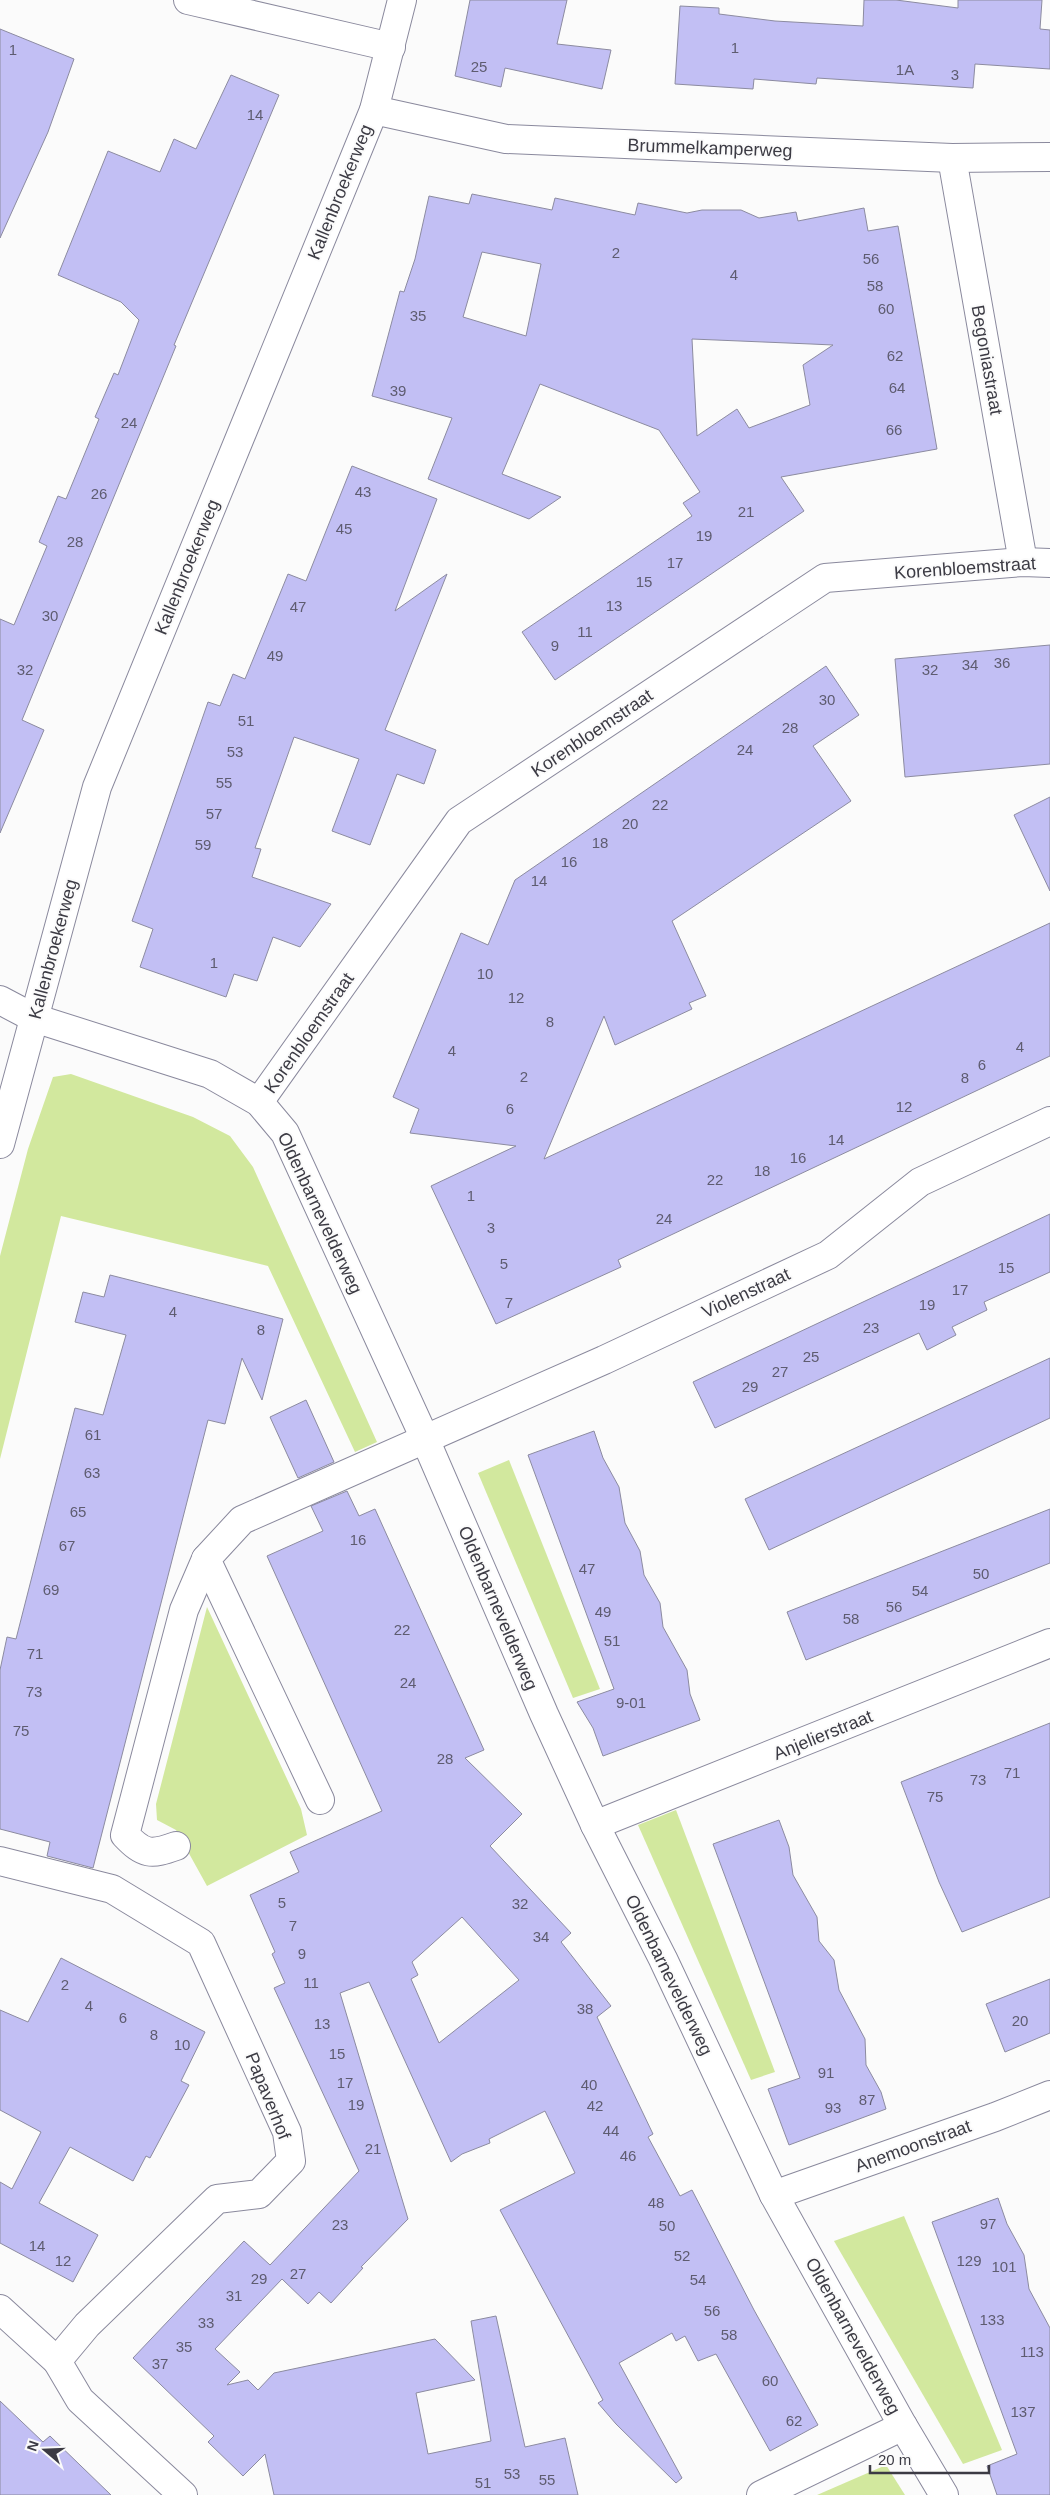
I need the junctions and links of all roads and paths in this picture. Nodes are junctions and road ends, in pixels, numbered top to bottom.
1 (188, 0) edge
2 (402, 0) edge
3 (391, 47) junction
4 (374, 110) junction
5 (1050, 157) edge
6 (952, 158) junction
7 (1023, 562) junction
8 (1050, 563) edge
9 (0, 1000) edge
10 (34, 1018) junction
11 (259, 1102) junction
12 (1050, 1120) edge
13 (0, 1144) edge
14 (425, 1439) junction
15 (206, 1559) junction
16 (1050, 1644) edge
17 (320, 1800) dead end
18 (596, 1825) junction
19 (176, 1846) dead end
20 (0, 1861) edge
21 (1050, 2095) edge
22 (774, 2195) junction
23 (0, 2309) edge
24 (57, 2361) junction
25 (903, 2426) junction
26 (183, 2495) edge
27 (761, 2495) edge
28 (944, 2495) edge

1 - 3 street
2 - 3 street, Kallenbroekerweg
3 - 4 street, Kallenbroekerweg
4 - 6 street, Brummelkamperweg
4 - 10 street, Kallenbroekerweg
5 - 6 street, Brummelkamperweg
6 - 7 street, Begoniastraat
7 - 8 street, Korenbloemstraat
7 - 11 street, Korenbloemstraat
9 - 10 street, Oldenbarnevelderweg
10 - 11 street, Oldenbarnevelderweg
10 - 13 street, Kallenbroekerweg
11 - 14 street, Oldenbarnevelderweg
12 - 14 street, Violenstraat
14 - 15 street
14 - 18 street, Oldenbarnevelderweg
15 - 17 street
15 - 19 street
16 - 18 street, Anjelierstraat
18 - 22 street, Oldenbarnevelderweg
20 - 24 street, Papaverhof
21 - 22 street, Anemoonstraat
22 - 25 street, Oldenbarnevelderweg
23 - 24 street
24 - 26 street
25 - 27 street
25 - 28 street, Oldenbarnevelderweg

